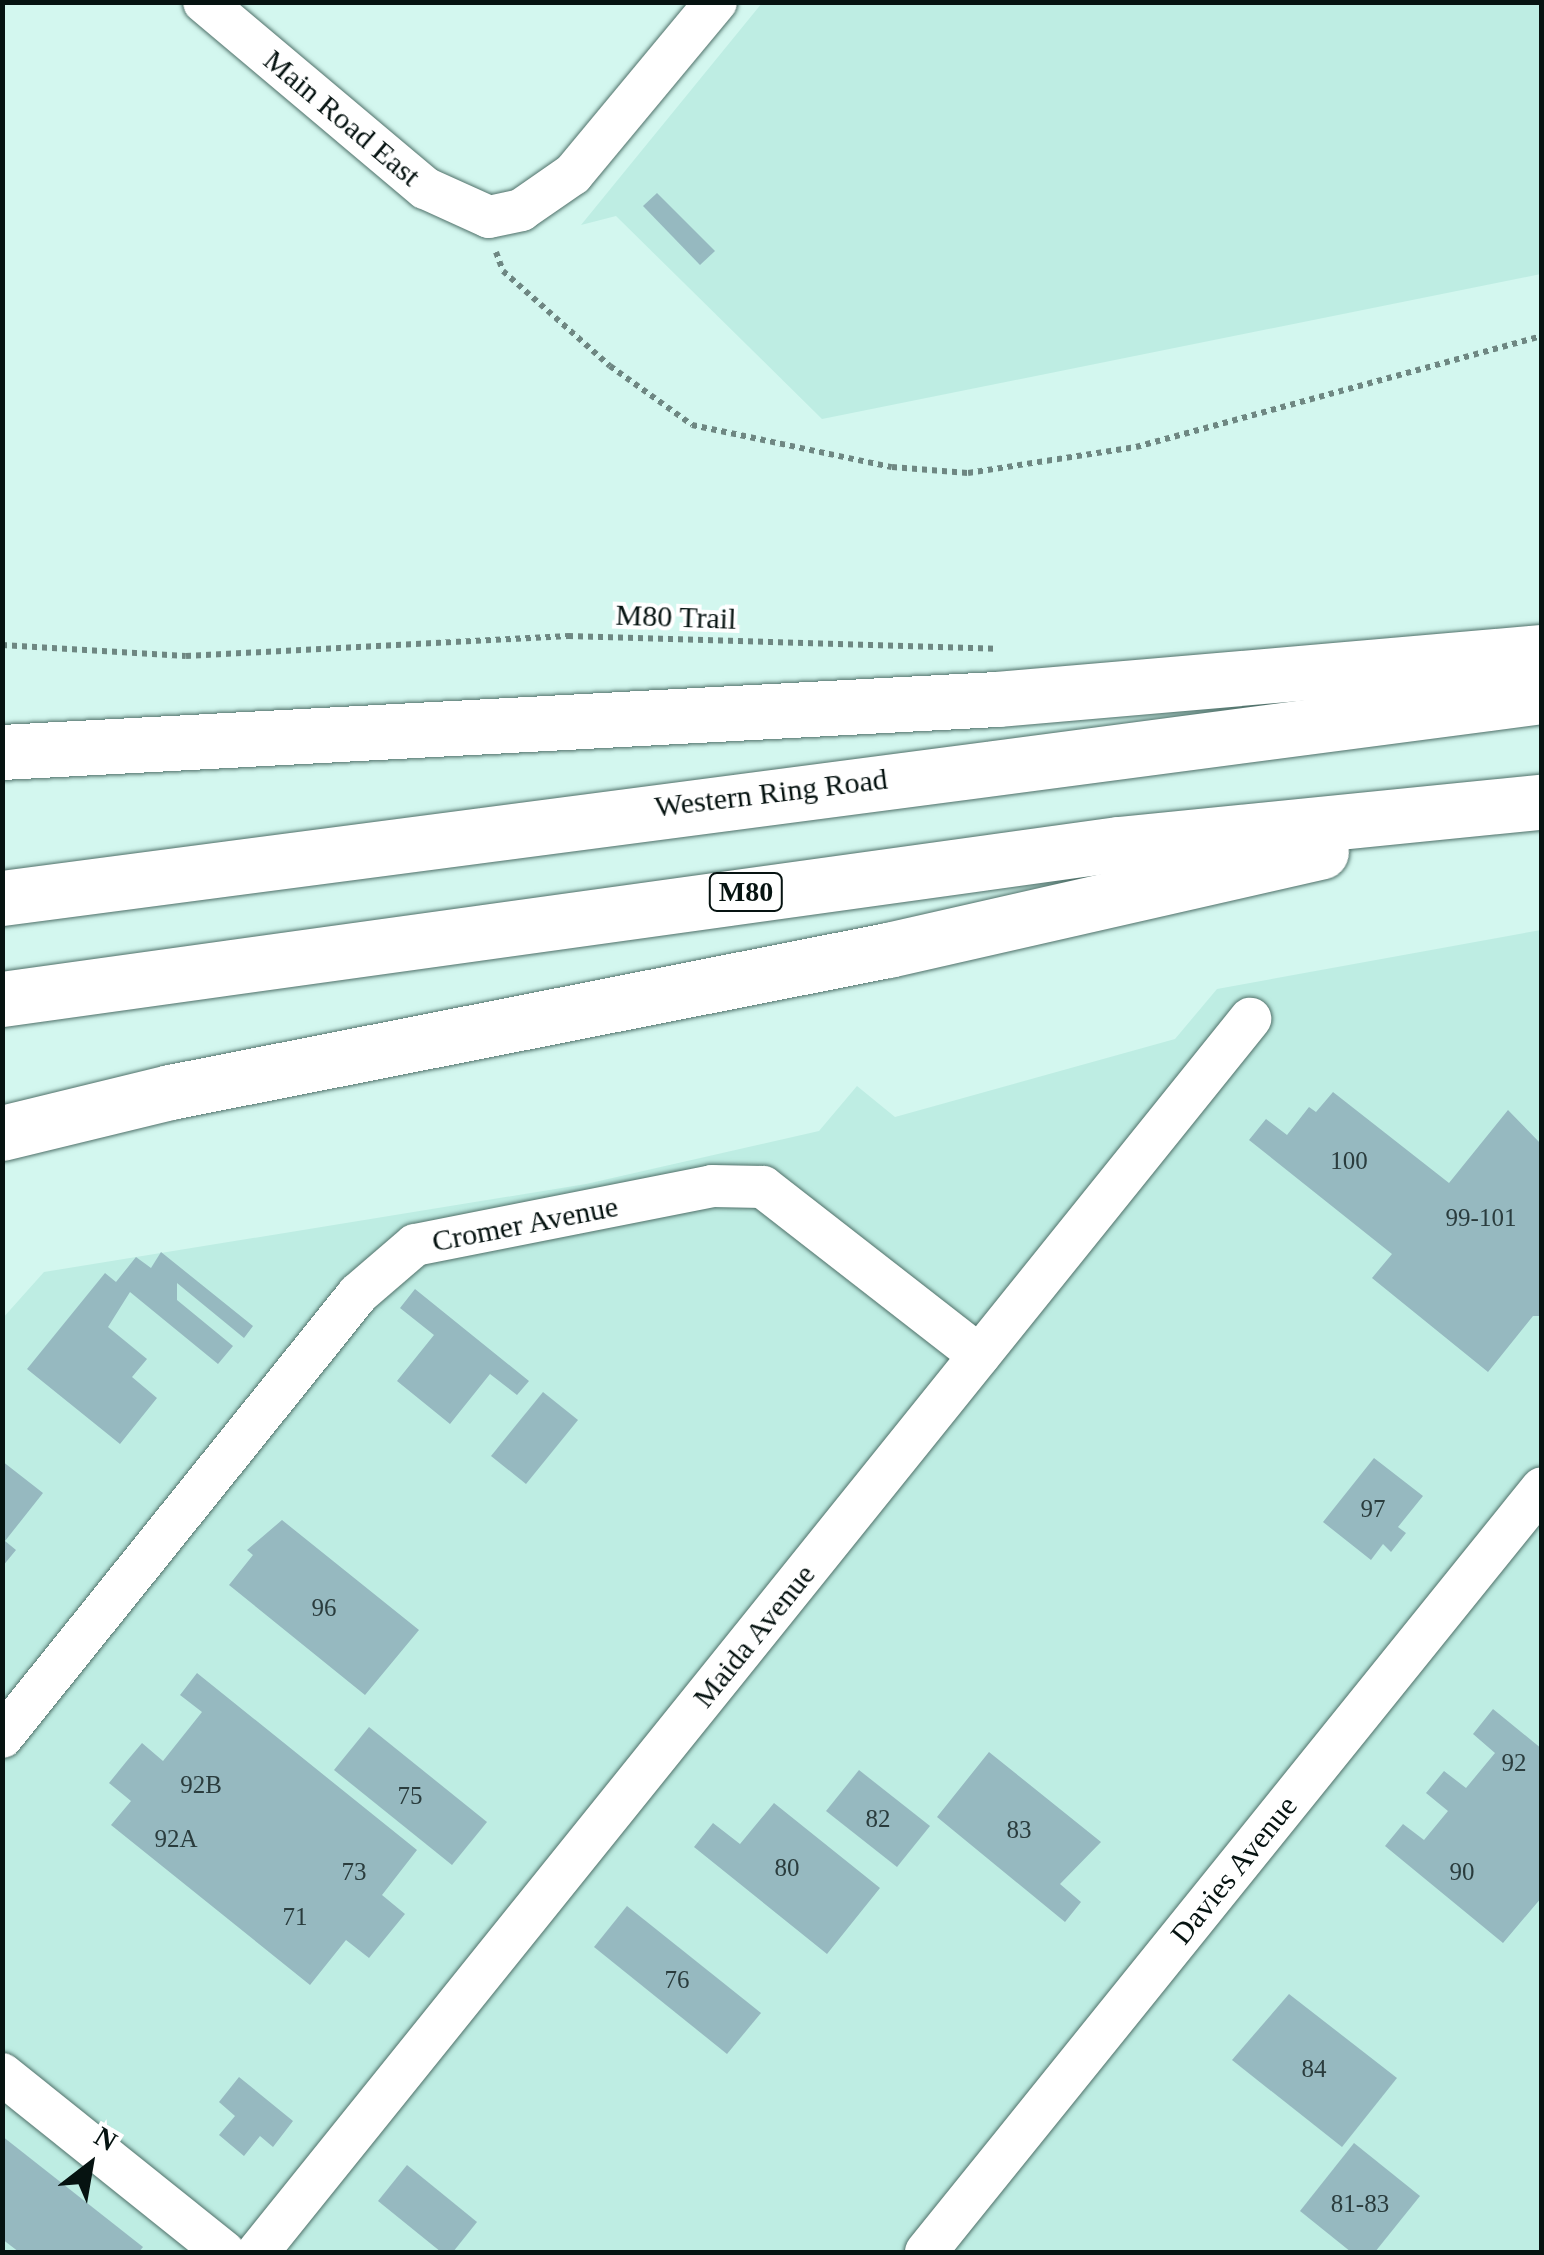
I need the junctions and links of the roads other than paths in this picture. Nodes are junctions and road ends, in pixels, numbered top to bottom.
1 (204, 2) edge
2 (716, 2) edge
3 (1542, 652) edge
4 (1542, 696) edge
5 (2, 752) edge
6 (1517, 804) edge
7 (2, 898) edge
8 (2, 998) edge
9 (1250, 1019) dead end
10 (2, 1133) edge
11 (979, 1355) junction
12 (1542, 1488) edge
13 (2, 1737) edge
14 (2, 2074) edge
15 (224, 2252) edge
16 (258, 2252) edge
17 (926, 2252) edge

1 - 2 street, Main Road East
3 - 5 highway
4 - 7 highway, Western Ring Road
6 - 8 highway, M80
6 - 10 highway
9 - 11 street, Maida Avenue
11 - 13 street, Cromer Avenue
11 - 16 street, Maida Avenue
12 - 17 street, Davies Avenue
14 - 15 street

